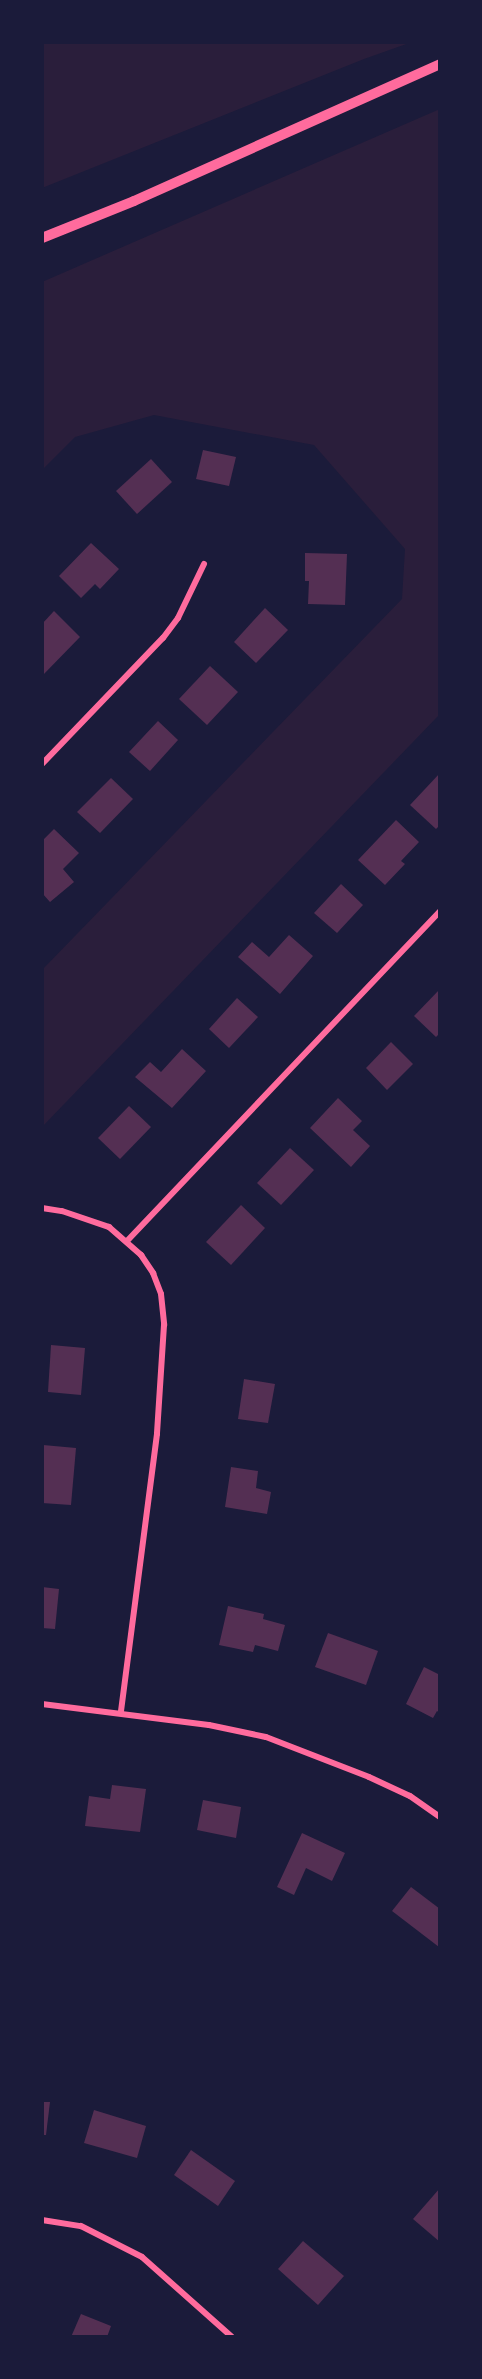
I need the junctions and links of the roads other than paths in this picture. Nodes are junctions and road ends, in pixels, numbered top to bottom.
1 (440, 64) edge
2 (42, 238) edge
3 (204, 564) dead end
4 (42, 764) edge
5 (440, 911) edge
6 (42, 1208) edge
7 (127, 1241) junction
8 (42, 1704) edge
9 (121, 1712) junction
10 (440, 1817) edge
11 (42, 2220) edge
12 (232, 2337) edge

1 - 2 street
3 - 4 street
5 - 7 street
6 - 7 street
7 - 9 street
8 - 9 street
9 - 10 street
11 - 12 street

